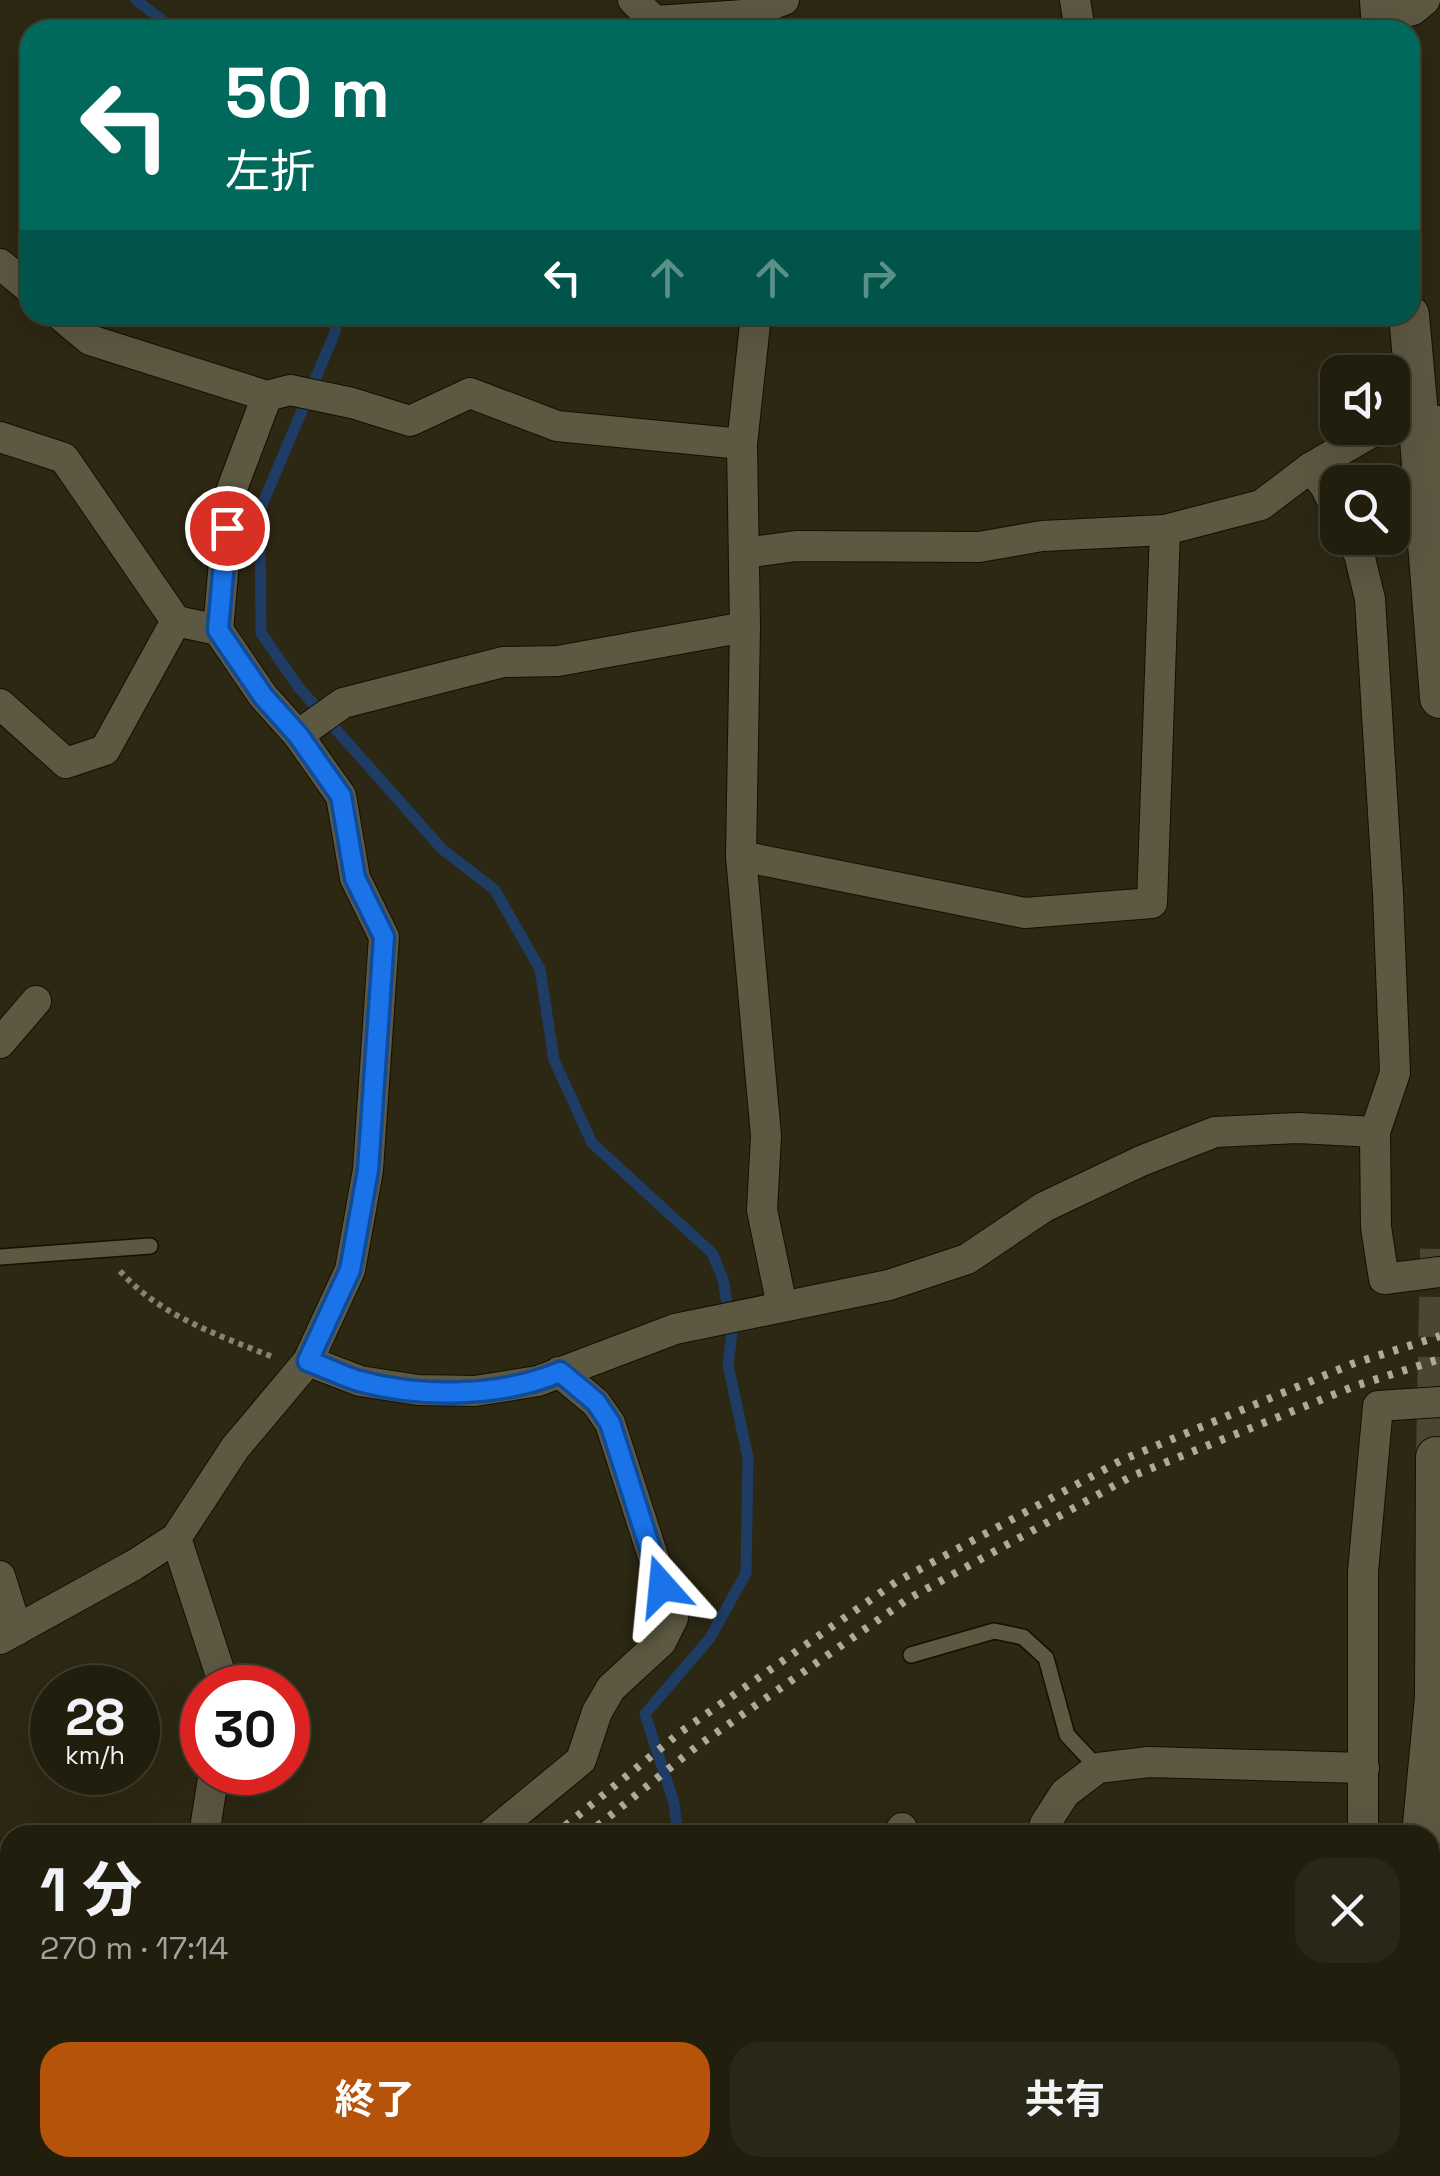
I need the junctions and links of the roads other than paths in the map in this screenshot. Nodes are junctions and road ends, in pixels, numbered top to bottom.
1 (633, 0) edge
2 (784, 0) edge
3 (1426, 0) edge
4 (1381, 16) edge
5 (654, 20) edge
6 (749, 20) edge
7 (0, 264) edge
8 (20, 281) edge
9 (72, 325) edge
10 (755, 325) edge
11 (1411, 325) edge
12 (279, 393) junction
13 (1430, 426) edge
14 (0, 437) edge
15 (742, 444) junction
16 (1310, 468) junction
17 (1320, 480) edge
18 (1165, 530) junction
19 (744, 553) junction
20 (1358, 555) edge
21 (176, 621) junction
22 (744, 626) junction
23 (218, 630) junction
24 (1440, 698) edge
25 (0, 704) edge
26 (298, 735) junction
27 (741, 856) junction
28 (36, 1000) dead end
29 (0, 1044) edge
30 (1376, 1132) junction
31 (150, 1246) dead end
32 (0, 1257) edge
33 (1440, 1272) edge
34 (782, 1306) junction
35 (305, 1365) junction
36 (560, 1372) junction
37 (1440, 1402) edge
38 (1436, 1457) dead end
39 (176, 1538) junction
40 (0, 1576) edge
41 (9, 1634) edge
42 (911, 1655) dead end
43 (218, 1665) edge
44 (1098, 1768) junction
45 (1364, 1768) junction
46 (210, 1795) edge
47 (206, 1825) edge
48 (502, 1825) edge
49 (1044, 1825) edge
50 (1363, 1825) edge
51 (1423, 1825) edge

1 - 5 street
2 - 6 street
3 - 4 street
7 - 8 street
9 - 12 street
10 - 15 street
11 - 13 street
12 - 15 street
12 - 23 street
13 - 16 street
13 - 24 street
14 - 21 street
15 - 19 street
16 - 17 street
16 - 18 street
18 - 19 street
18 - 27 street
19 - 22 street
20 - 30 street
21 - 23 street
21 - 25 street
22 - 26 street
22 - 27 street
23 - 26 street
26 - 35 street
27 - 34 street
28 - 29 street
30 - 33 street
30 - 34 street
31 - 32 lane
34 - 36 street
35 - 36 street
35 - 39 street
36 - 48 street
37 - 45 street
38 - 51 street
39 - 41 street
39 - 43 street
40 - 41 street
42 - 44 lane
44 - 45 street
44 - 49 street
45 - 50 street
46 - 47 street

